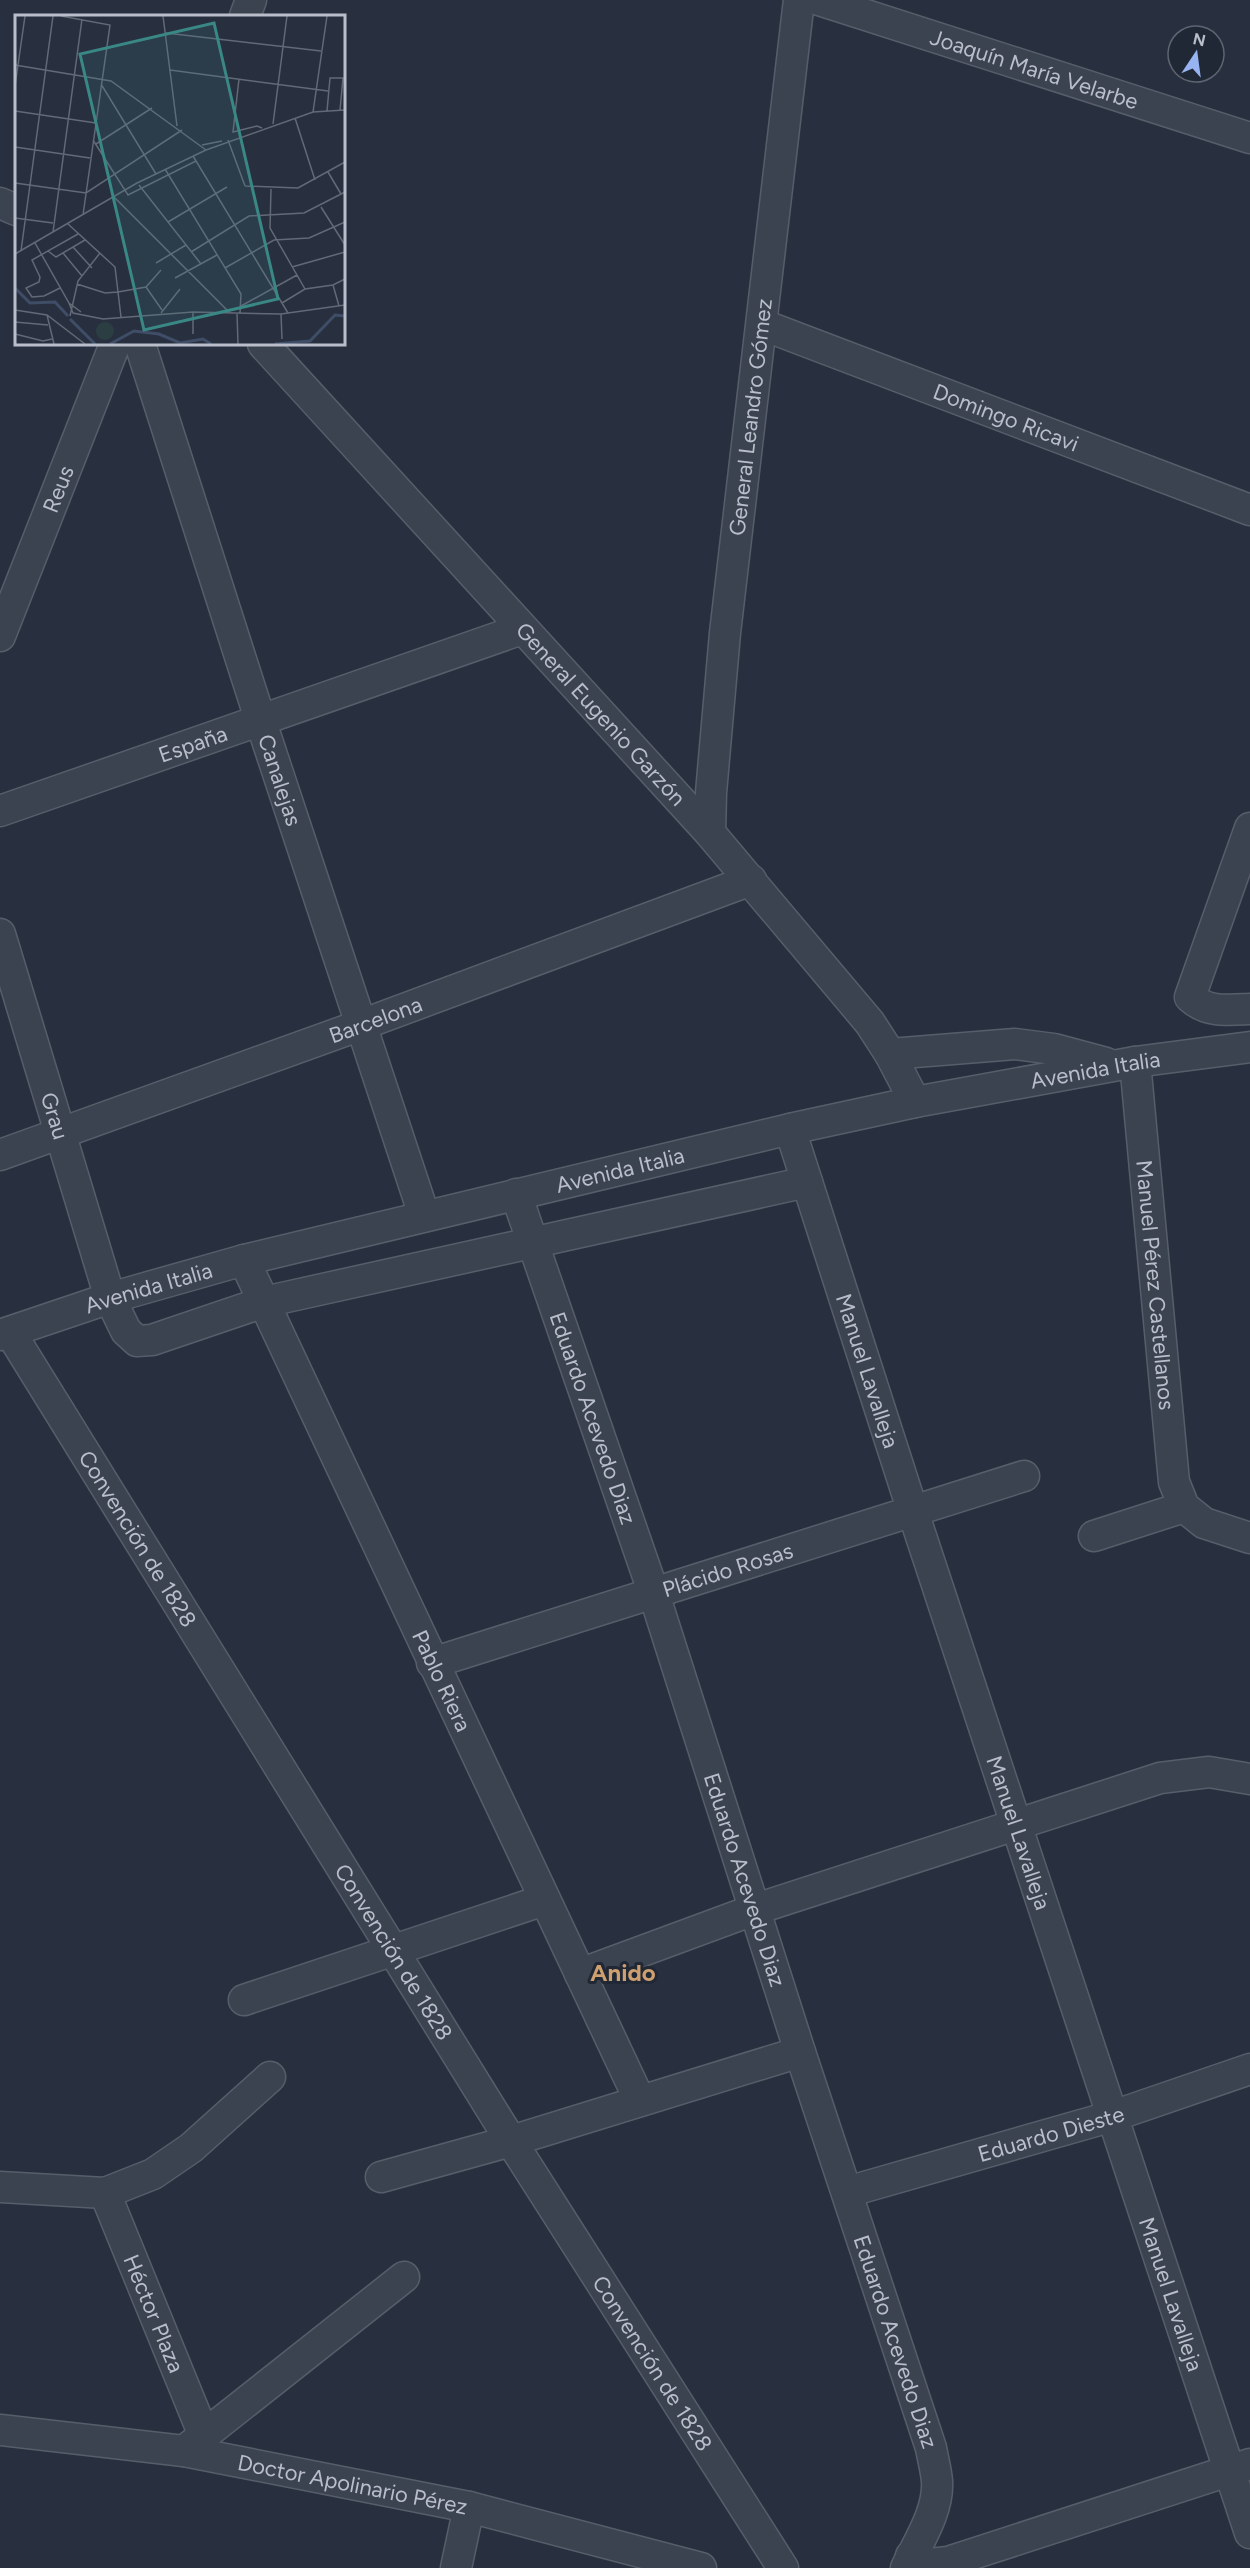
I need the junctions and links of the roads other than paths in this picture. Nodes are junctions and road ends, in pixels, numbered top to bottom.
1 (251, 0) edge
2 (799, 0) edge
3 (819, 0) edge
4 (245, 15) edge
5 (1250, 138) edge
6 (0, 203) edge
7 (15, 210) edge
8 (763, 325) junction
9 (115, 345) edge
10 (140, 345) edge
11 (264, 345) edge
12 (1250, 510) edge
13 (522, 629) junction
14 (0, 636) edge
15 (261, 722) junction
16 (0, 811) edge
17 (1250, 828) edge
18 (711, 832) junction
19 (751, 880) junction
20 (0, 934) edge
21 (1250, 1009) edge
22 (361, 1025) junction
23 (1250, 1047) edge
24 (890, 1054) junction
25 (1125, 1063) junction
26 (915, 1102) junction
27 (790, 1129) junction
28 (60, 1134) junction
29 (0, 1155) edge
30 (807, 1182) junction
31 (516, 1194) junction
32 (424, 1215) junction
33 (533, 1244) junction
34 (244, 1260) junction
35 (110, 1298) junction
36 (264, 1302) junction
37 (5, 1334) edge
38 (1024, 1476) dead end
39 (1184, 1507) junction
40 (913, 1512) junction
41 (1094, 1536) dead end
42 (1250, 1538) edge
43 (654, 1594) junction
44 (432, 1663) junction
45 (1250, 1779) edge
46 (1017, 1825) junction
47 (544, 1900) junction
48 (756, 1909) junction
49 (393, 1950) junction
50 (580, 1974) junction
51 (244, 2000) dead end
52 (800, 2052) junction
53 (1250, 2069) edge
54 (270, 2077) dead end
55 (640, 2101) junction
56 (1113, 2116) junction
57 (511, 2141) junction
58 (381, 2177) dead end
59 (0, 2187) edge
60 (847, 2192) junction
61 (105, 2193) junction
62 (404, 2277) dead end
63 (0, 2430) edge
64 (194, 2442) junction
65 (1240, 2467) edge
66 (469, 2507) junction
67 (1250, 2533) edge
68 (909, 2562) edge
69 (456, 2568) edge
70 (701, 2568) edge
71 (783, 2568) edge

1 - 4 street
2 - 8 street, General Leandro Gómez
3 - 5 street, Joaquín María Velarbe
6 - 7 street
8 - 12 street, Domingo Ricavi
8 - 18 street, General Leandro Gómez
9 - 14 street, Reus
10 - 15 street, Canalejas
11 - 13 street, General Eugenio Garzón
13 - 15 street, España
13 - 18 street, General Eugenio Garzón
15 - 16 street, España
15 - 22 street, Canalejas
17 - 21 street
18 - 19 street, General Eugenio Garzón
19 - 22 street, Barcelona
19 - 24 street, General Eugenio Garzón
20 - 28 street, Grau
22 - 28 street, Barcelona
22 - 32 street, Canalejas
23 - 25 street, Avenida Italia
24 - 25 street
24 - 26 street, General Eugenio Garzón
25 - 26 street, Avenida Italia
25 - 39 street, Manuel Pérez Castellanos
26 - 27 street, Avenida Italia
27 - 30 street, Manuel Lavalleja
27 - 31 street, Avenida Italia
28 - 29 street, Barcelona
28 - 35 street, Grau
30 - 33 street
30 - 40 street, Manuel Lavalleja
31 - 32 street, Avenida Italia
31 - 33 street, Eduardo Acevedo Diaz
32 - 34 street, Avenida Italia
33 - 36 street
33 - 43 street, Eduardo Acevedo Diaz
34 - 35 street, Avenida Italia
34 - 36 street, Pablo Riera
35 - 36 street, Grau
35 - 37 street, Avenida Italia
36 - 44 street, Pablo Riera
37 - 49 street, Convención de 1828
38 - 40 street, Plácido Rosas
39 - 41 street
39 - 42 street
40 - 43 street, Plácido Rosas
40 - 46 street, Manuel Lavalleja
43 - 44 street, Plácido Rosas
43 - 48 street, Eduardo Acevedo Diaz
44 - 47 street, Pablo Riera
45 - 46 street
46 - 48 street
46 - 56 street, Manuel Lavalleja
47 - 49 street
47 - 50 street, Pablo Riera
48 - 50 street
48 - 52 street, Eduardo Acevedo Diaz
49 - 51 street
49 - 57 street, Convención de 1828
50 - 55 street, Pablo Riera
52 - 55 street
52 - 60 street, Eduardo Acevedo Diaz
53 - 56 street, Eduardo Dieste
54 - 61 street
55 - 57 street
56 - 60 street, Eduardo Dieste
56 - 65 street, Manuel Lavalleja
57 - 58 street
57 - 71 street, Convención de 1828
59 - 61 street
60 - 68 street, Eduardo Acevedo Diaz
61 - 64 street, Héctor Plaza
62 - 64 street
63 - 64 street, Doctor Apolinario Pérez
64 - 66 street, Doctor Apolinario Pérez
65 - 67 street, Manuel Lavalleja
65 - 68 street
66 - 69 street
66 - 70 street, Doctor Apolinario Pérez

